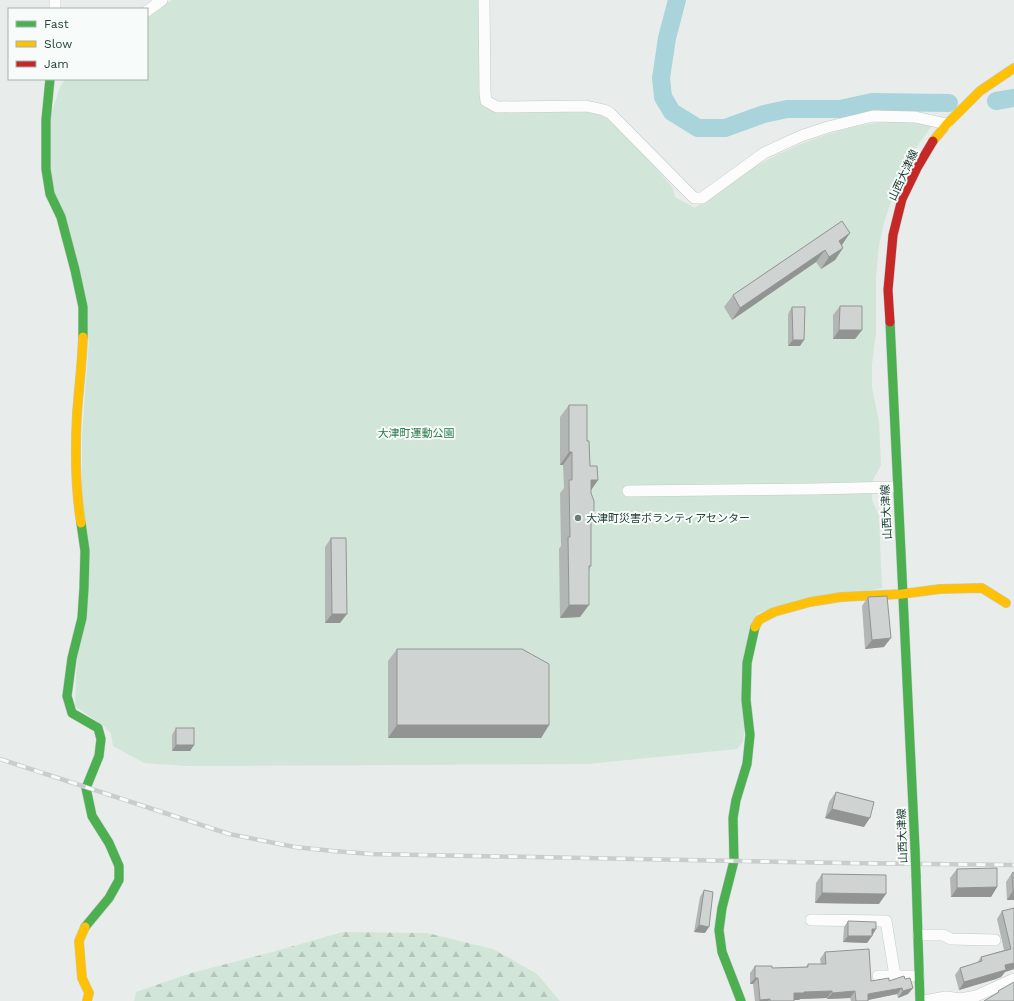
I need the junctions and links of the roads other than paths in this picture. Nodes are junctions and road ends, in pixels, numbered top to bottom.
1 (162, 0) edge
2 (484, 0) edge
3 (148, 9) edge
4 (1014, 68) edge
5 (50, 80) edge
6 (947, 124) junction
7 (897, 487) junction
8 (628, 491) dead end
9 (902, 594) junction
10 (1006, 603) dead end
11 (811, 920) dead end
12 (918, 935) junction
13 (995, 940) dead end
14 (878, 976) dead end
15 (895, 976) junction
16 (919, 976) junction
17 (1013, 981) edge
18 (87, 1001) edge
19 (741, 1001) edge
20 (920, 1001) edge
21 (924, 1001) edge

1 - 3 street
2 - 6 street
4 - 6 street, 山西大津線
5 - 18 street
6 - 7 street, 山西大津線
7 - 8 street
7 - 9 street, 山西大津線
9 - 10 street
9 - 12 street, 山西大津線, bridge
9 - 19 street
11 - 15 street
12 - 13 street
12 - 16 street, 山西大津線
14 - 15 street
15 - 16 street
16 - 20 street, 山西大津線
17 - 21 street

